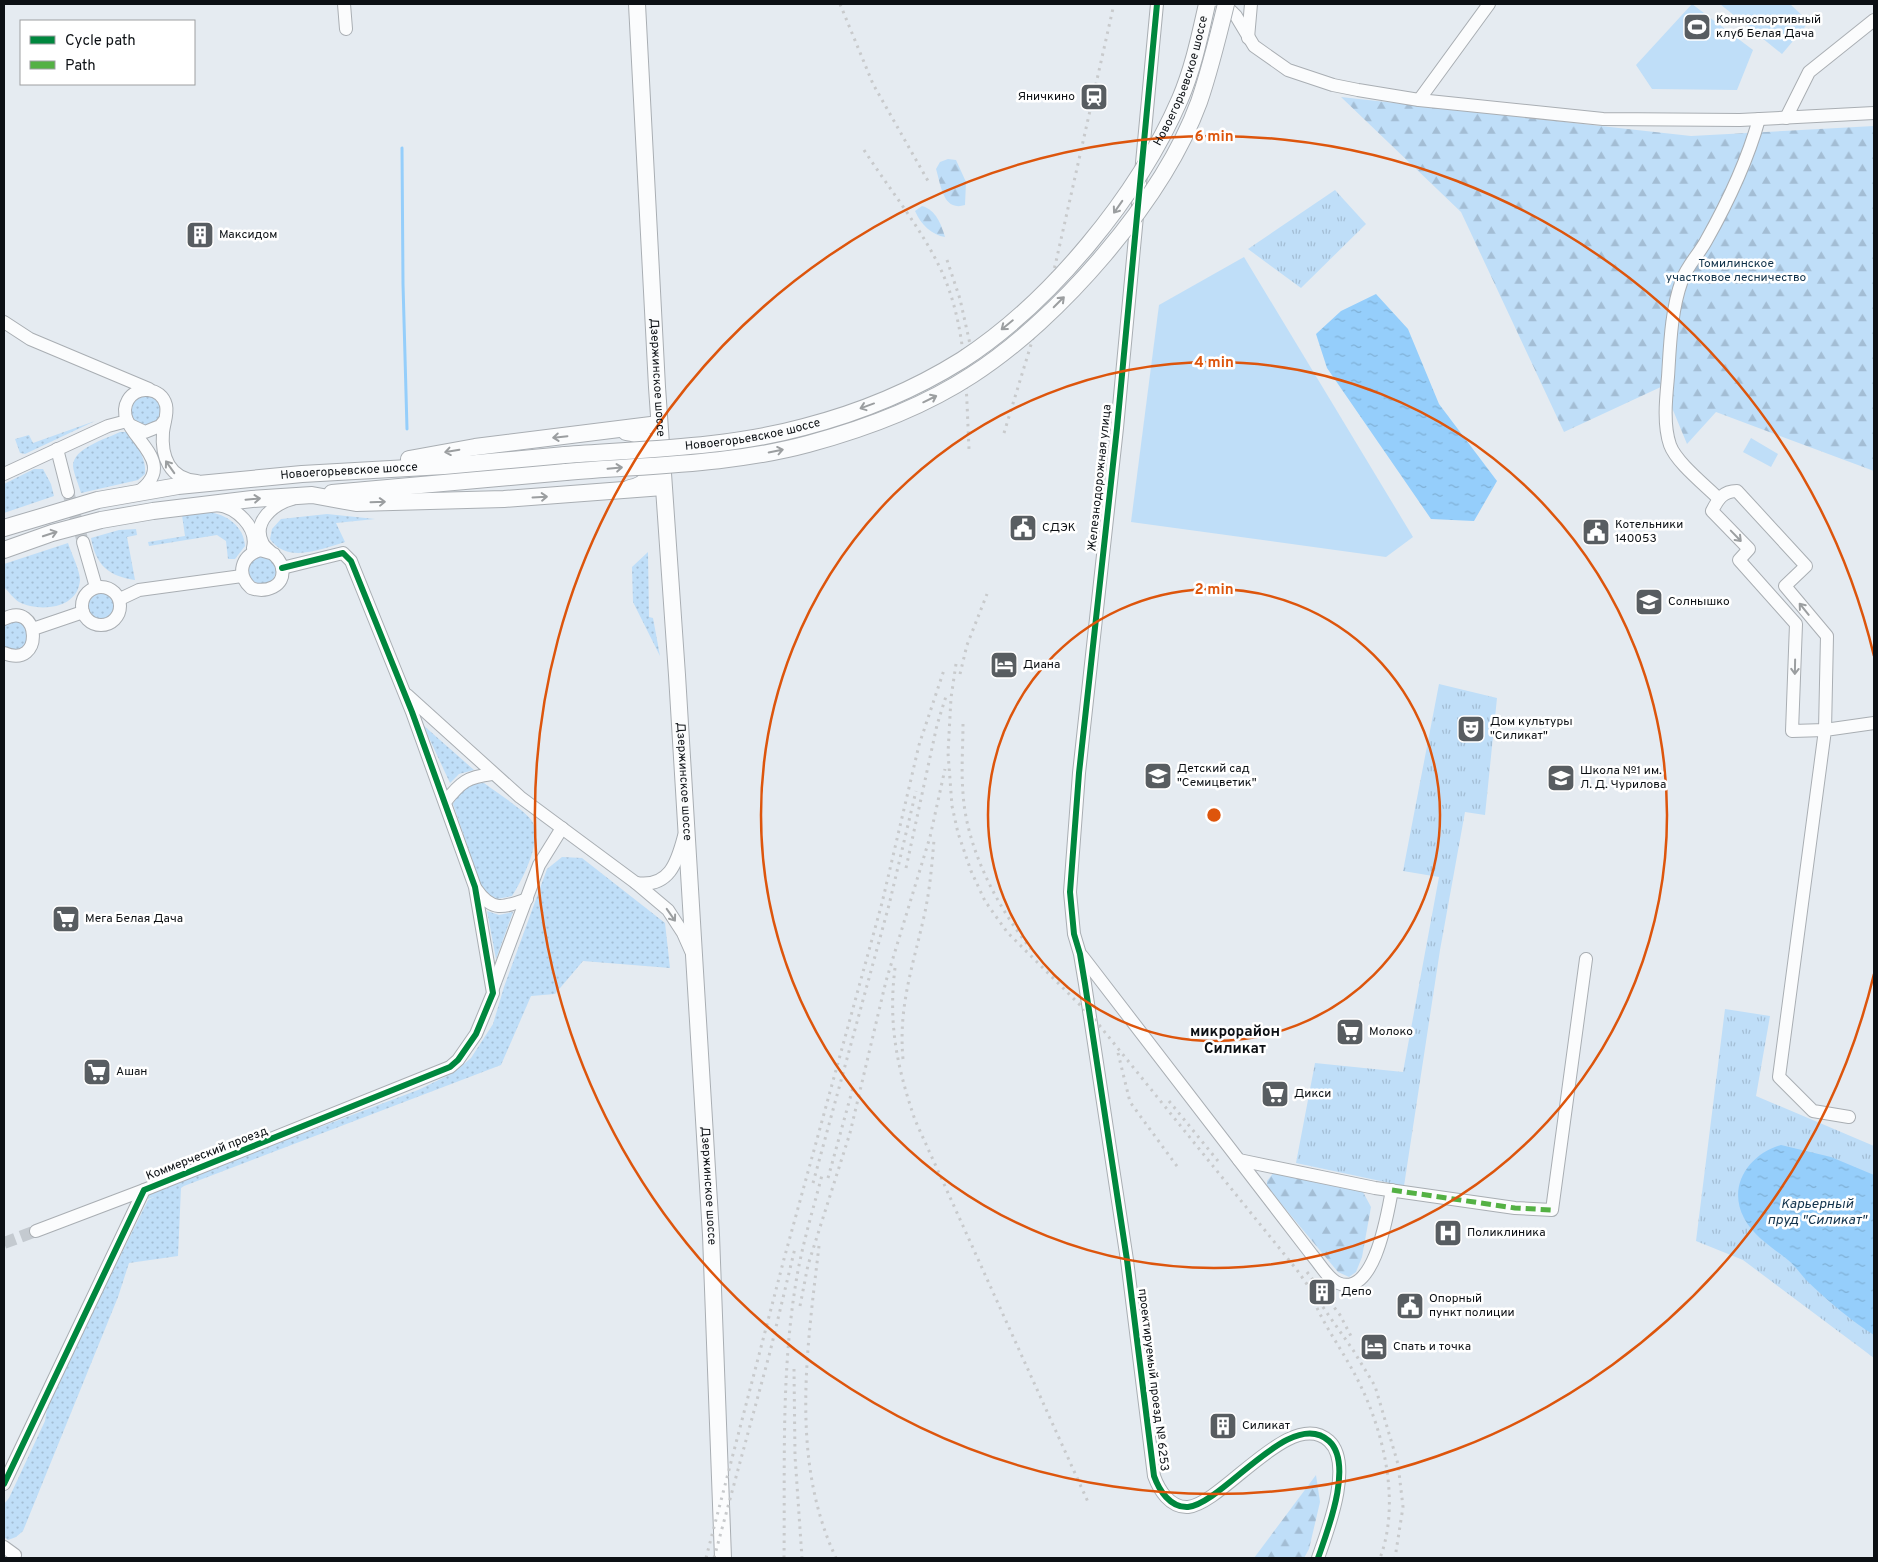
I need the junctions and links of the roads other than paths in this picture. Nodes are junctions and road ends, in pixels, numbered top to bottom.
1 (344, 4) edge
2 (637, 4) edge
3 (1157, 4) edge
4 (1207, 4) edge
5 (1225, 4) edge
6 (1246, 4) edge
7 (1250, 4) edge
8 (1489, 4) edge
9 (1236, 16) junction
10 (1874, 20) edge
11 (346, 29) dead end
12 (1248, 38) junction
13 (1419, 100) junction
14 (1874, 113) edge
15 (1786, 118) junction
16 (1759, 119) junction
17 (4, 322) edge
18 (109, 373) junction
19 (154, 391) junction
20 (126, 404) junction
21 (165, 420) junction
22 (128, 423) junction
23 (659, 424) junction
24 (608, 431) junction
25 (57, 449) junction
26 (4, 474) edge
27 (302, 474) junction
28 (214, 482) junction
29 (663, 487) junction
30 (610, 491) junction
31 (68, 492) tunnel mouth
32 (138, 492) junction
33 (308, 496) junction
34 (1718, 498) junction
35 (204, 504) junction
36 (4, 528) edge
37 (83, 542) tunnel mouth
38 (4, 550) edge
39 (274, 554) junction
40 (247, 557) junction
41 (282, 568) junction
42 (242, 576) junction
43 (96, 587) junction
44 (120, 599) junction
45 (83, 612) junction
46 (5, 615) edge
47 (33, 628) junction
48 (4, 653) edge
49 (404, 693) junction
50 (1874, 723) edge
51 (1824, 730) junction
52 (492, 774) junction
53 (445, 802) junction
54 (562, 828) junction
55 (686, 830) junction
56 (636, 883) junction
57 (474, 887) junction
58 (527, 899) junction
59 (1080, 954) junction
60 (1586, 959) dead end
61 (696, 970) junction
62 (493, 988) junction
63 (1849, 1117) dead end
64 (1239, 1160) junction
65 (144, 1190) junction
66 (1392, 1190) junction
67 (36, 1231) tunnel mouth
68 (4, 1484) edge
69 (4, 1546) edge
70 (15, 1557) edge
71 (723, 1558) edge
72 (1318, 1558) edge

1 - 11 street
2 - 23 main road, Дзержинское шоссе
3 - 59 street, Железнодорожная улица
4 -> 27 main road, Новоегорьевское шоссе, bridge
5 - 9 street
33 -> 5 main road, Новоегорьевское шоссе, bridge
6 - 9 street
7 - 12 street
8 - 13 street
9 - 12 street
10 - 15 street
12 - 13 street
13 - 16 street
14 - 15 street
15 - 16 street
16 - 34 street
17 - 18 street
18 - 19 street
18 - 20 street
19 - 20 street
19 - 21 street
20 - 22 street
21 - 22 street
28 -> 21 street
22 - 25 street
22 - 32 street
23 - 24 main road
23 - 29 main road, Дзержинское шоссе
24 -> 27 main road
24 - 30 main road
25 - 26 street
25 - 31 street
27 - 28 main road, Новоегорьевское шоссе
28 - 32 main road, Новоегорьевское шоссе
29 - 30 main road
29 - 55 main road, Дзержинское шоссе
33 -> 30 main road
32 - 36 main road, Новоегорьевское шоссе
35 -> 33 main road, Новоегорьевское шоссе
33 - 39 street
34 -> 51 street
51 -> 34 street
38 -> 35 main road, Новоегорьевское шоссе
35 - 40 street
37 - 43 street
39 - 40 street
39 - 41 street
40 - 42 street
41 - 42 street
41 - 49 street, Коммерческий проезд
42 - 44 street
43 - 44 street
43 - 45 street
44 - 45 street
45 - 47 street
46 - 47 street
47 - 48 street
49 - 52 street
49 - 53 street, Коммерческий проезд
50 - 51 street
51 - 63 street
52 - 53 street
52 - 54 street
53 - 57 street, Коммерческий проезд
54 - 56 street
54 - 58 street
55 - 56 street
55 - 61 main road, Дзержинское шоссе
56 -> 61 street
57 - 58 street
57 - 62 street, Коммерческий проезд
58 - 62 street
59 - 64 street
59 - 72 street, проектируемый проезд № 6253
60 - 66 street
61 - 71 main road, Дзержинское шоссе
62 - 65 street, Коммерческий проезд
64 - 66 street
64 - 66 street
65 - 67 street
65 - 68 street, Коммерческий проезд
69 - 70 street

